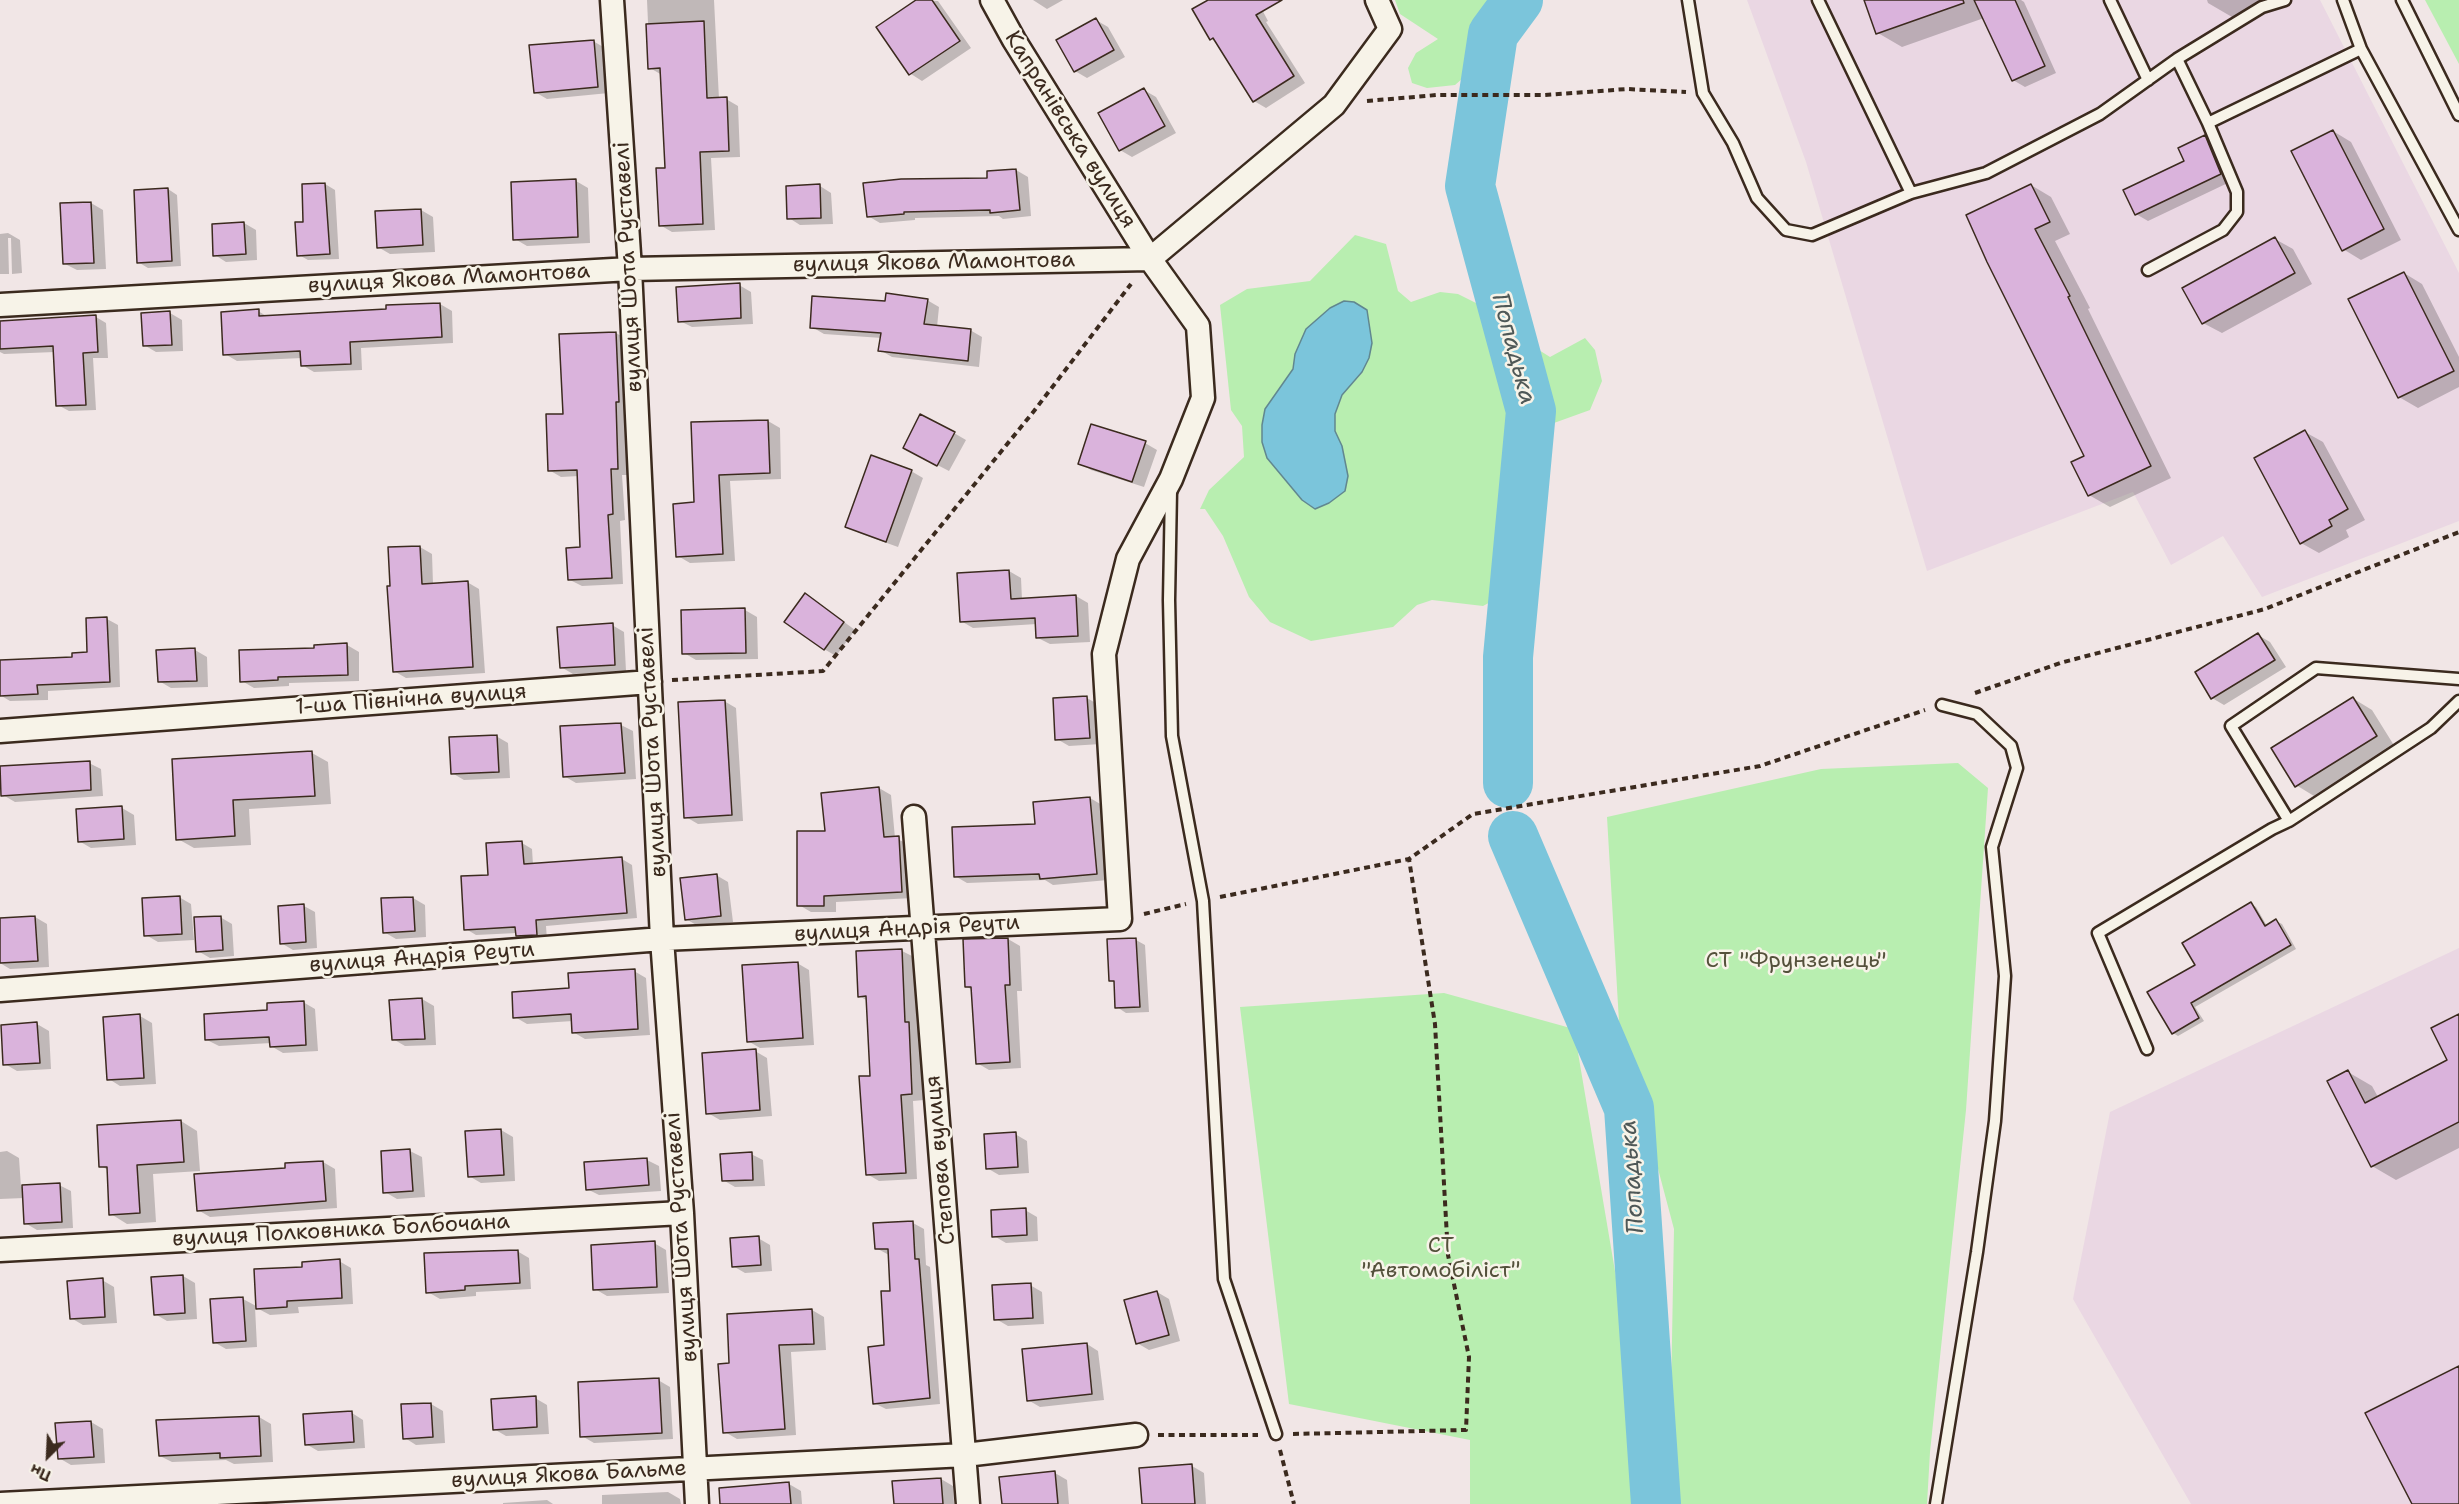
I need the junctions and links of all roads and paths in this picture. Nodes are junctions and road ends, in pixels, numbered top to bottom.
1 (612, 0) edge
2 (992, 0) edge
3 (1377, 0) edge
4 (1688, 0) edge
5 (1818, 0) edge
6 (2110, 0) edge
7 (2285, 0) edge
8 (2343, 0) edge
9 (2402, 0) edge
10 (2361, 49) junction
11 (2177, 59) junction
12 (2148, 80) junction
13 (1703, 93) junction
14 (1334, 105) junction
15 (2459, 115) edge
16 (2208, 123) junction
17 (1911, 193) junction
18 (2459, 230) edge
19 (1150, 259) junction
20 (630, 269) junction
21 (2148, 270) dead end
22 (0, 305) edge
23 (1171, 479) junction
24 (2459, 532) edge
25 (2459, 679) edge
26 (650, 682) junction
27 (2459, 701) edge
28 (1942, 705) junction
29 (0, 731) edge
30 (914, 816) dead end
31 (2289, 821) junction
32 (1409, 859) junction
33 (1203, 901) junction
34 (1120, 919) junction
35 (922, 929) junction
36 (662, 939) junction
37 (0, 990) edge
38 (2147, 1049) dead end
39 (682, 1212) junction
40 (0, 1250) edge
41 (1276, 1434) junction
42 (1136, 1435) joint
43 (965, 1455) junction
44 (696, 1468) junction
45 (0, 1504) edge
46 (697, 1504) edge
47 (968, 1504) edge
48 (1294, 1504) edge
49 (1936, 1504) edge

1 - 20 street, вулиця Шота Руставелі
2 - 19 street, Капранівська вулиця
3 - 14 street
4 - 13 lane
5 - 17 lane
6 - 12 lane
7 - 11 lane
8 - 10 lane
9 - 15 lane
10 - 16 lane
10 - 18 lane
11 - 12 lane
11 - 16 lane
12 - 17 lane
13 - 14 path
13 - 17 lane
14 - 19 street
16 - 21 lane
19 - 20 street, вулиця Якова Мамонтова
19 - 23 street
19 - 26 path
20 - 22 street, вулиця Якова Мамонтова
20 - 26 street, вулиця Шота Руставелі
23 - 33 lane
23 - 34 street
24 - 28 path
25 - 31 lane
26 - 29 street, 1-ша Північна вулиця
26 - 36 street, вулиця Шота Руставелі
27 - 31 lane
28 - 32 path
28 - 49 lane
30 - 35 street, Степова вулиця
31 - 38 lane
32 - 33 path
32 - 41 path
33 - 34 path
33 - 41 lane
34 - 35 street, вулиця Андрія Реути
35 - 36 street, вулиця Андрія Реути
35 - 43 street, Степова вулиця
36 - 37 street, вулиця Андрія Реути
36 - 39 street, вулиця Шота Руставелі
39 - 40 street, вулиця Полковника Болбочана
39 - 44 street, вулиця Шота Руставелі
41 - 42 path
41 - 48 path
42 - 43 street, вулиця Якова Бальме
43 - 44 street, вулиця Якова Бальме
43 - 47 street, Степова вулиця
44 - 45 street, вулиця Якова Бальме
44 - 46 street, вулиця Шота Руставелі

